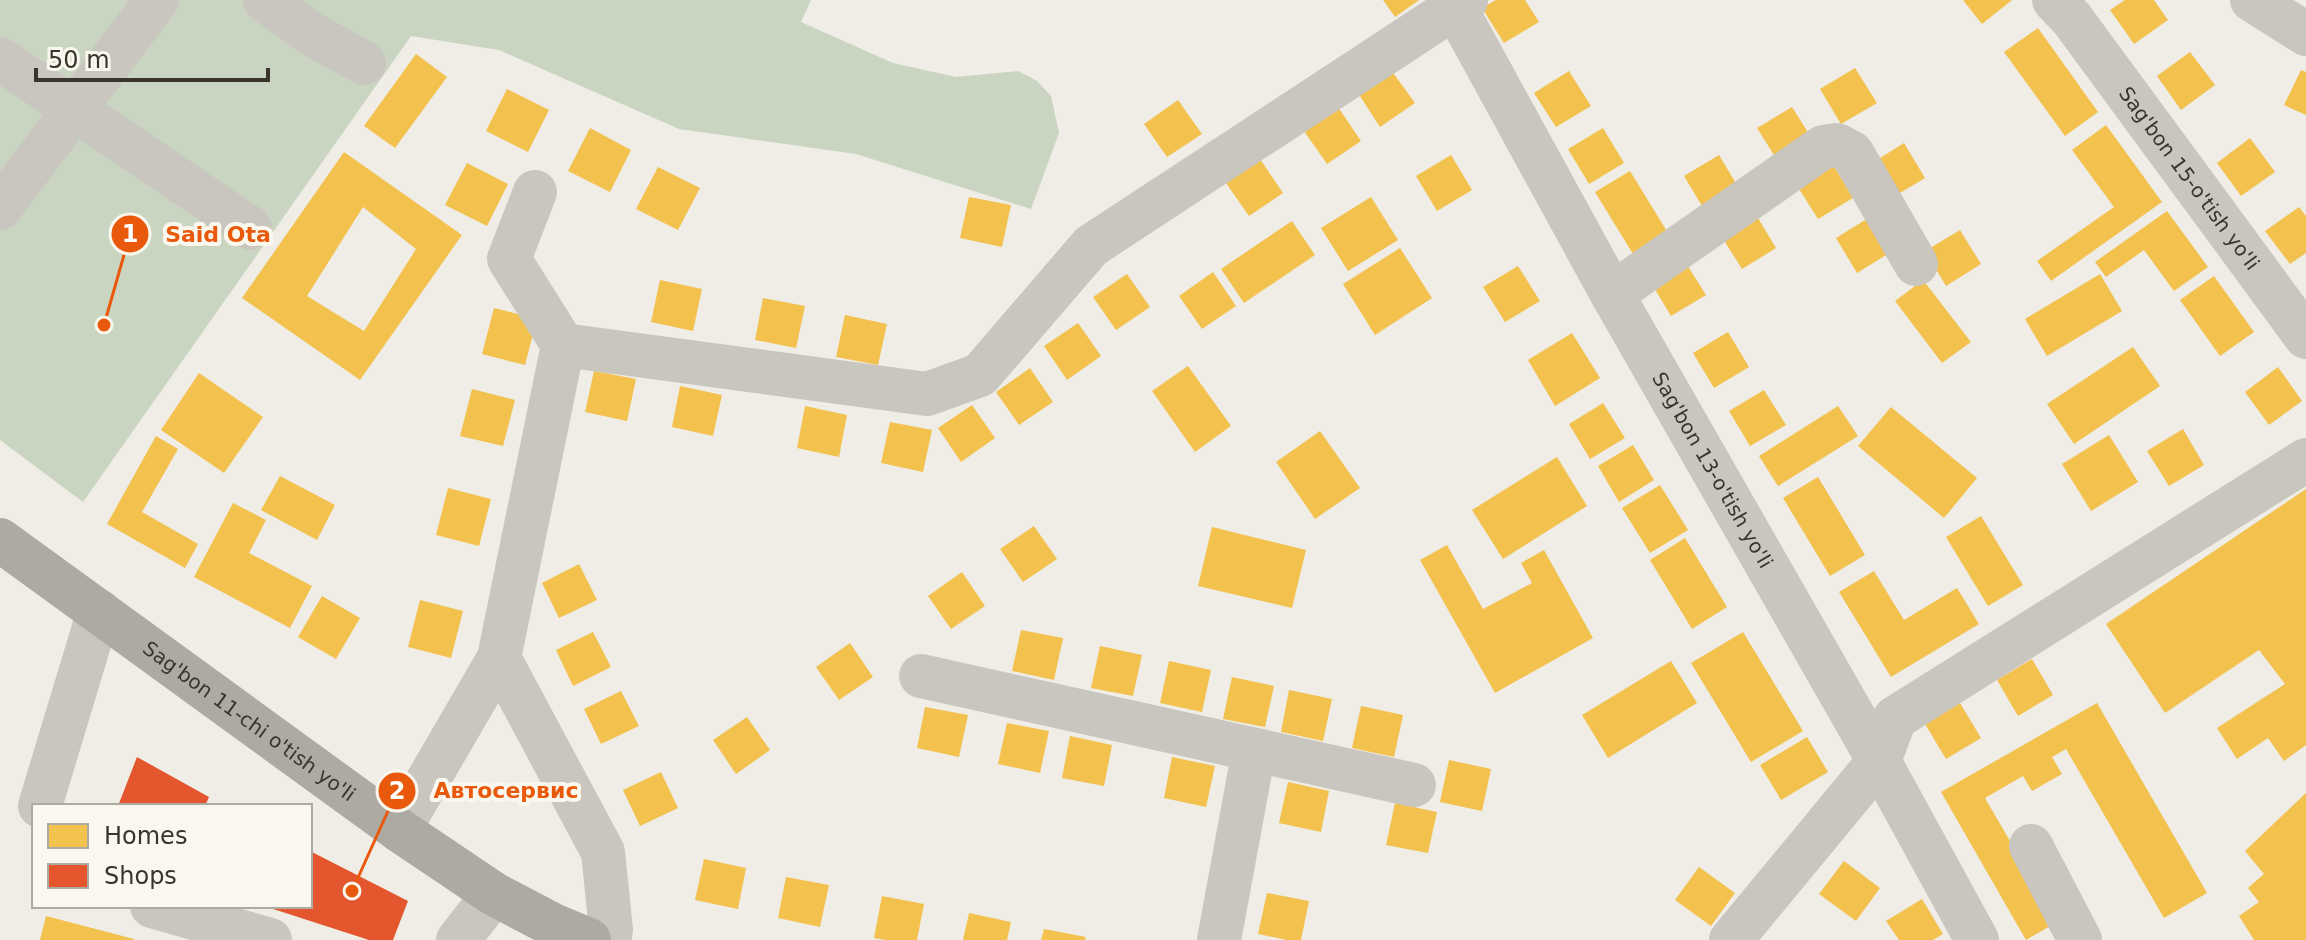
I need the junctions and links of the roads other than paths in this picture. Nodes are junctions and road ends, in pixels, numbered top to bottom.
1 (157, 0) edge
2 (265, 0) edge
3 (2252, 0) edge
4 (1458, 3) edge
5 (2068, 6) edge
6 (2306, 34) edge
7 (0, 59) edge
8 (364, 63) dead end
9 (74, 109) junction
10 (535, 192) dead end
11 (0, 208) edge
12 (250, 228) dead end
13 (1916, 264) dead end
14 (1612, 294) junction
15 (2306, 337) edge
16 (563, 345) junction
17 (2306, 460) edge
18 (0, 540) edge
19 (99, 611) junction
20 (499, 658) junction
21 (921, 676) dead end
22 (1254, 750) junction
23 (1879, 761) junction
24 (1414, 785) dead end
25 (41, 804) edge
26 (399, 830) junction
27 (2031, 846) dead end
28 (494, 894) junction
29 (159, 908) edge
30 (270, 940) edge
31 (458, 940) edge
32 (589, 940) edge
33 (609, 940) edge
34 (1219, 940) edge
35 (1731, 940) edge
36 (1977, 940) edge
37 (2080, 940) edge

1 - 9 street
2 - 8 street
3 - 6 street
4 - 14 street, Sag'bon 13-o'tish yo'li
4 - 16 street
5 - 15 street, Sag'bon 15-o'tish yo'li
7 - 9 street
9 - 11 street
9 - 12 street
10 - 16 street
13 - 14 street
14 - 23 street, Sag'bon 13-o'tish yo'li
16 - 20 street
17 - 23 street
18 - 19 main road, Sag'bon 11-chi o'tish yo'li
19 - 25 street
19 - 26 main road, Sag'bon 11-chi o'tish yo'li
20 - 26 street
20 - 33 street
21 - 22 street
22 - 24 street
22 - 34 street
23 - 35 street
23 - 36 street, Sag'bon 13-o'tish yo'li
26 - 28 main road, Sag'bon 11-chi o'tish yo'li
27 - 37 street
28 - 31 street
28 - 32 main road, Sag'bon 11-chi o'tish yo'li
29 - 30 street

